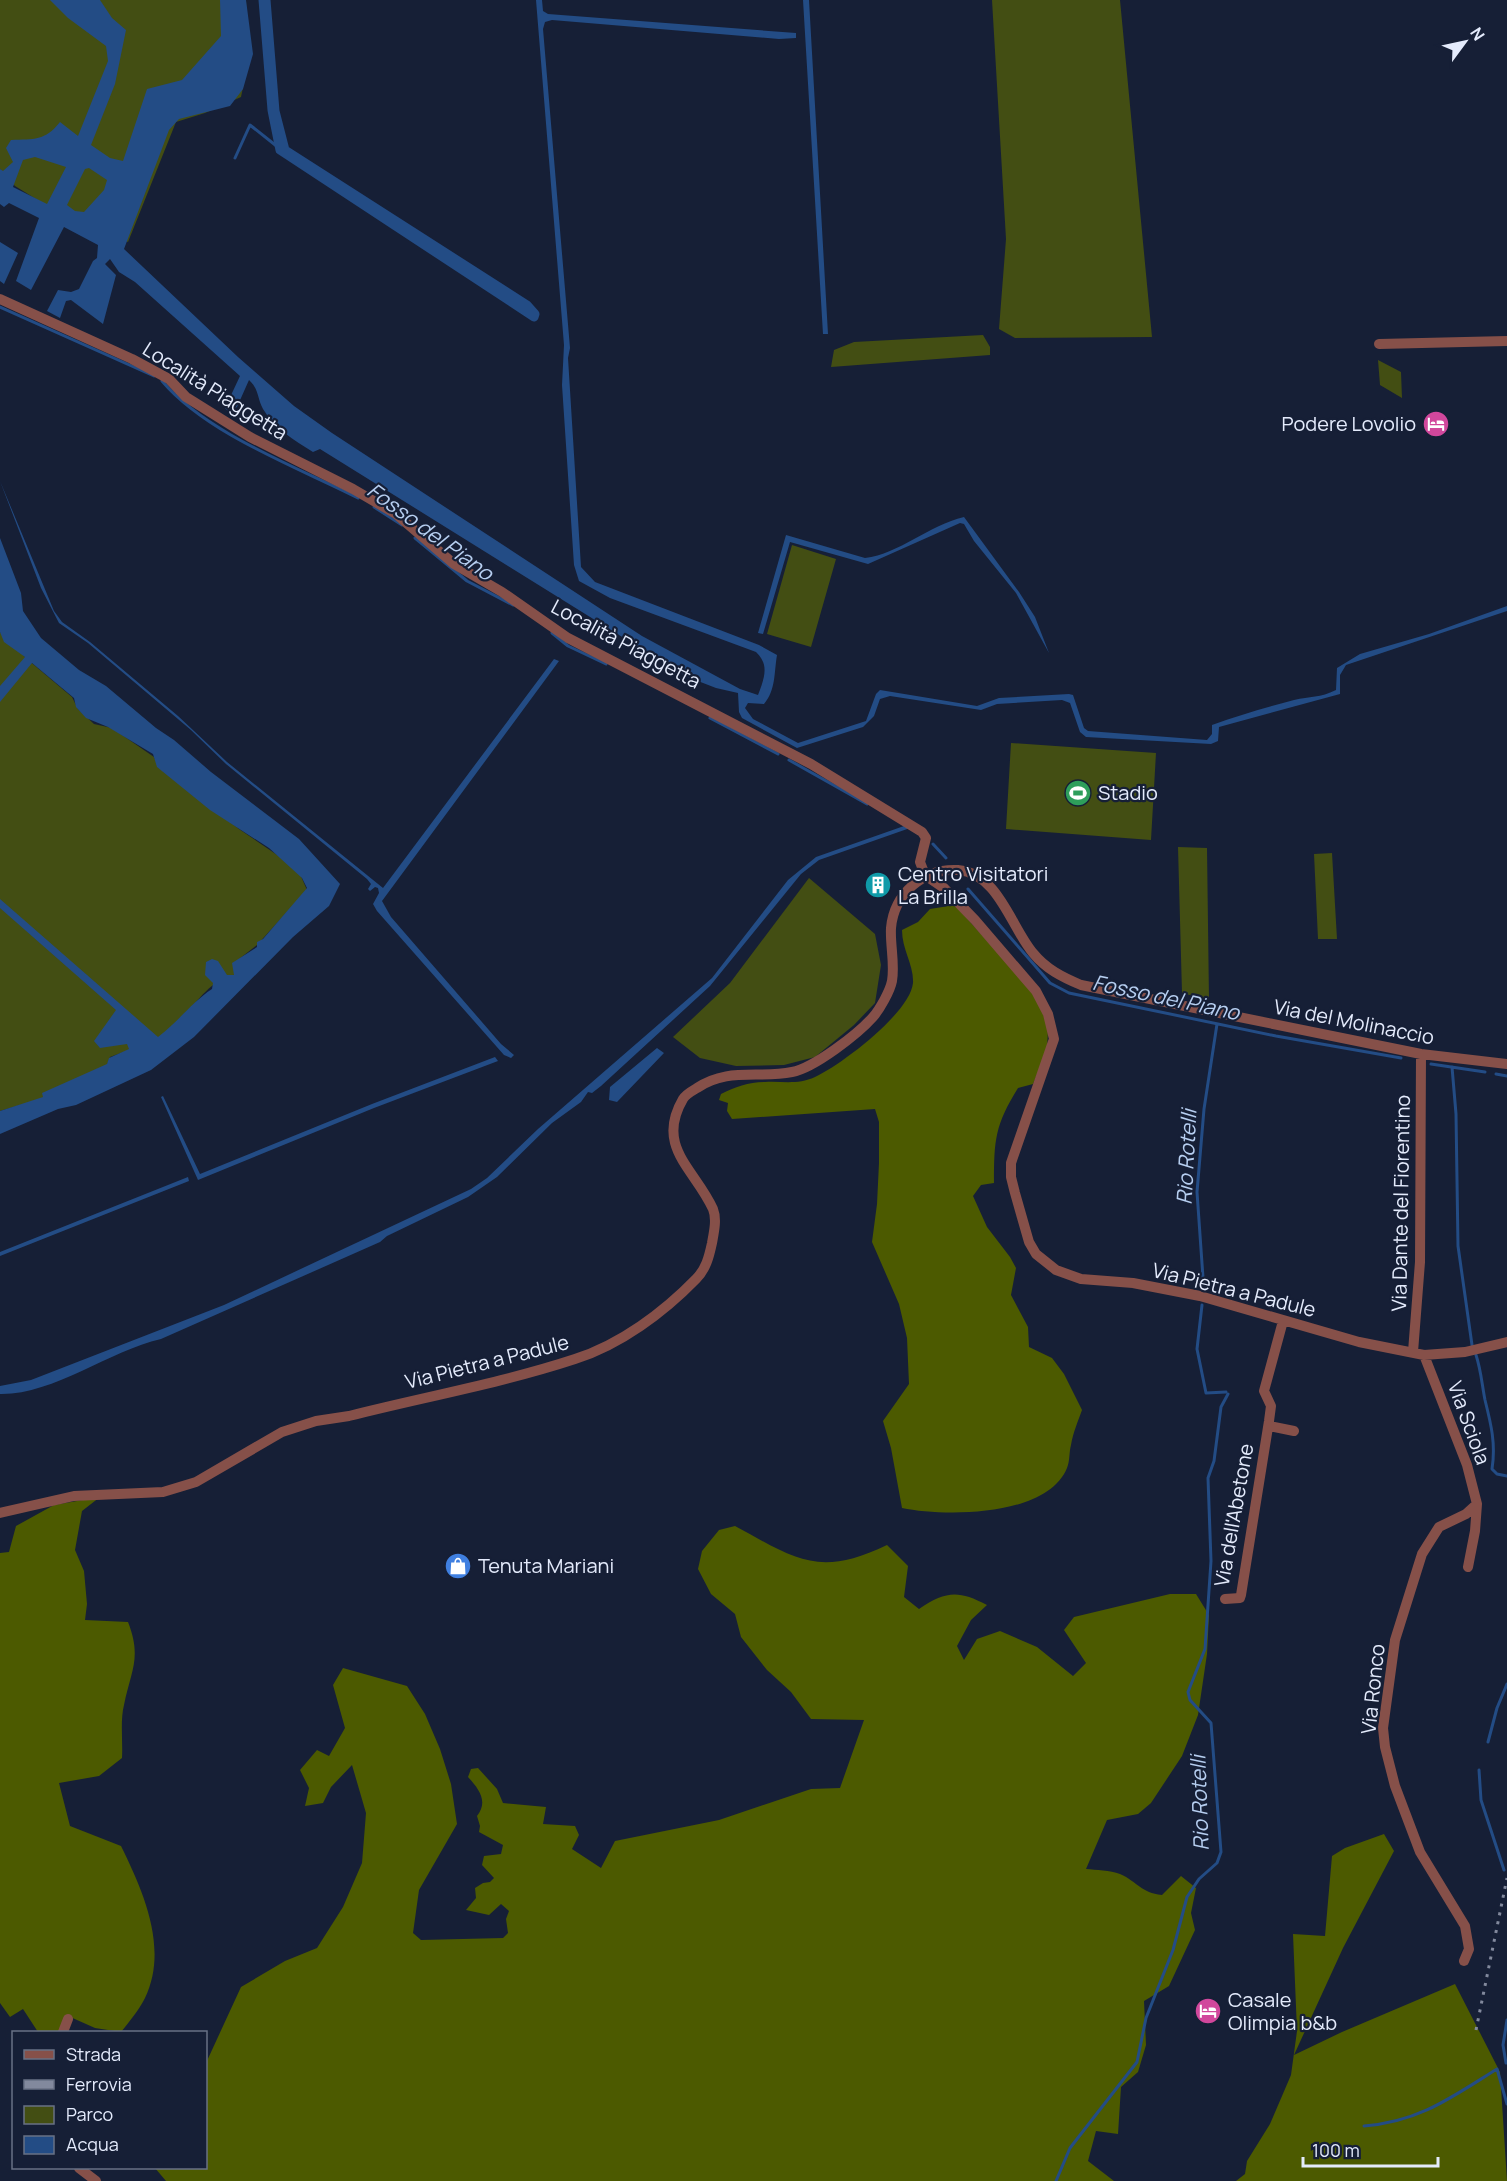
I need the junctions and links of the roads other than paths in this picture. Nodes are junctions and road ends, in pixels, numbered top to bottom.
1 (0, 299) edge
2 (1507, 341) edge
3 (1379, 344) dead end
4 (925, 875) junction
5 (1420, 1054) junction
6 (1507, 1064) edge
7 (1282, 1321) junction
8 (1507, 1342) edge
9 (1413, 1352) junction
10 (1424, 1355) junction
11 (1269, 1426) junction
12 (1294, 1431) dead end
13 (1476, 1504) junction
14 (0, 1513) edge
15 (1468, 1567) dead end
16 (1226, 1599) dead end
17 (1464, 1961) dead end
18 (68, 2019) dead end
19 (63, 2031) edge
20 (80, 2169) edge
21 (96, 2181) edge

1 - 4 street, Località Piaggetta
2 - 3 street
4 - 5 street, Via del Molinaccio
4 - 7 street, Via Pietra a Padule
4 - 14 street, Via Pietra a Padule
5 - 6 street, Via del Molinaccio
5 - 9 street, Via Dante del Fiorentino
7 - 9 street, Via Pietra a Padule
7 - 11 street, Via dell'Abetone
8 - 10 street, Via Pietra a Padule
9 - 10 street, Via Pietra a Padule
10 - 13 street, Via Sciola
11 - 12 street, Via dell'Abetone
11 - 16 street, Via dell'Abetone
13 - 15 street, Via Sciola
13 - 17 street, Via Ronco
18 - 19 street
20 - 21 street

